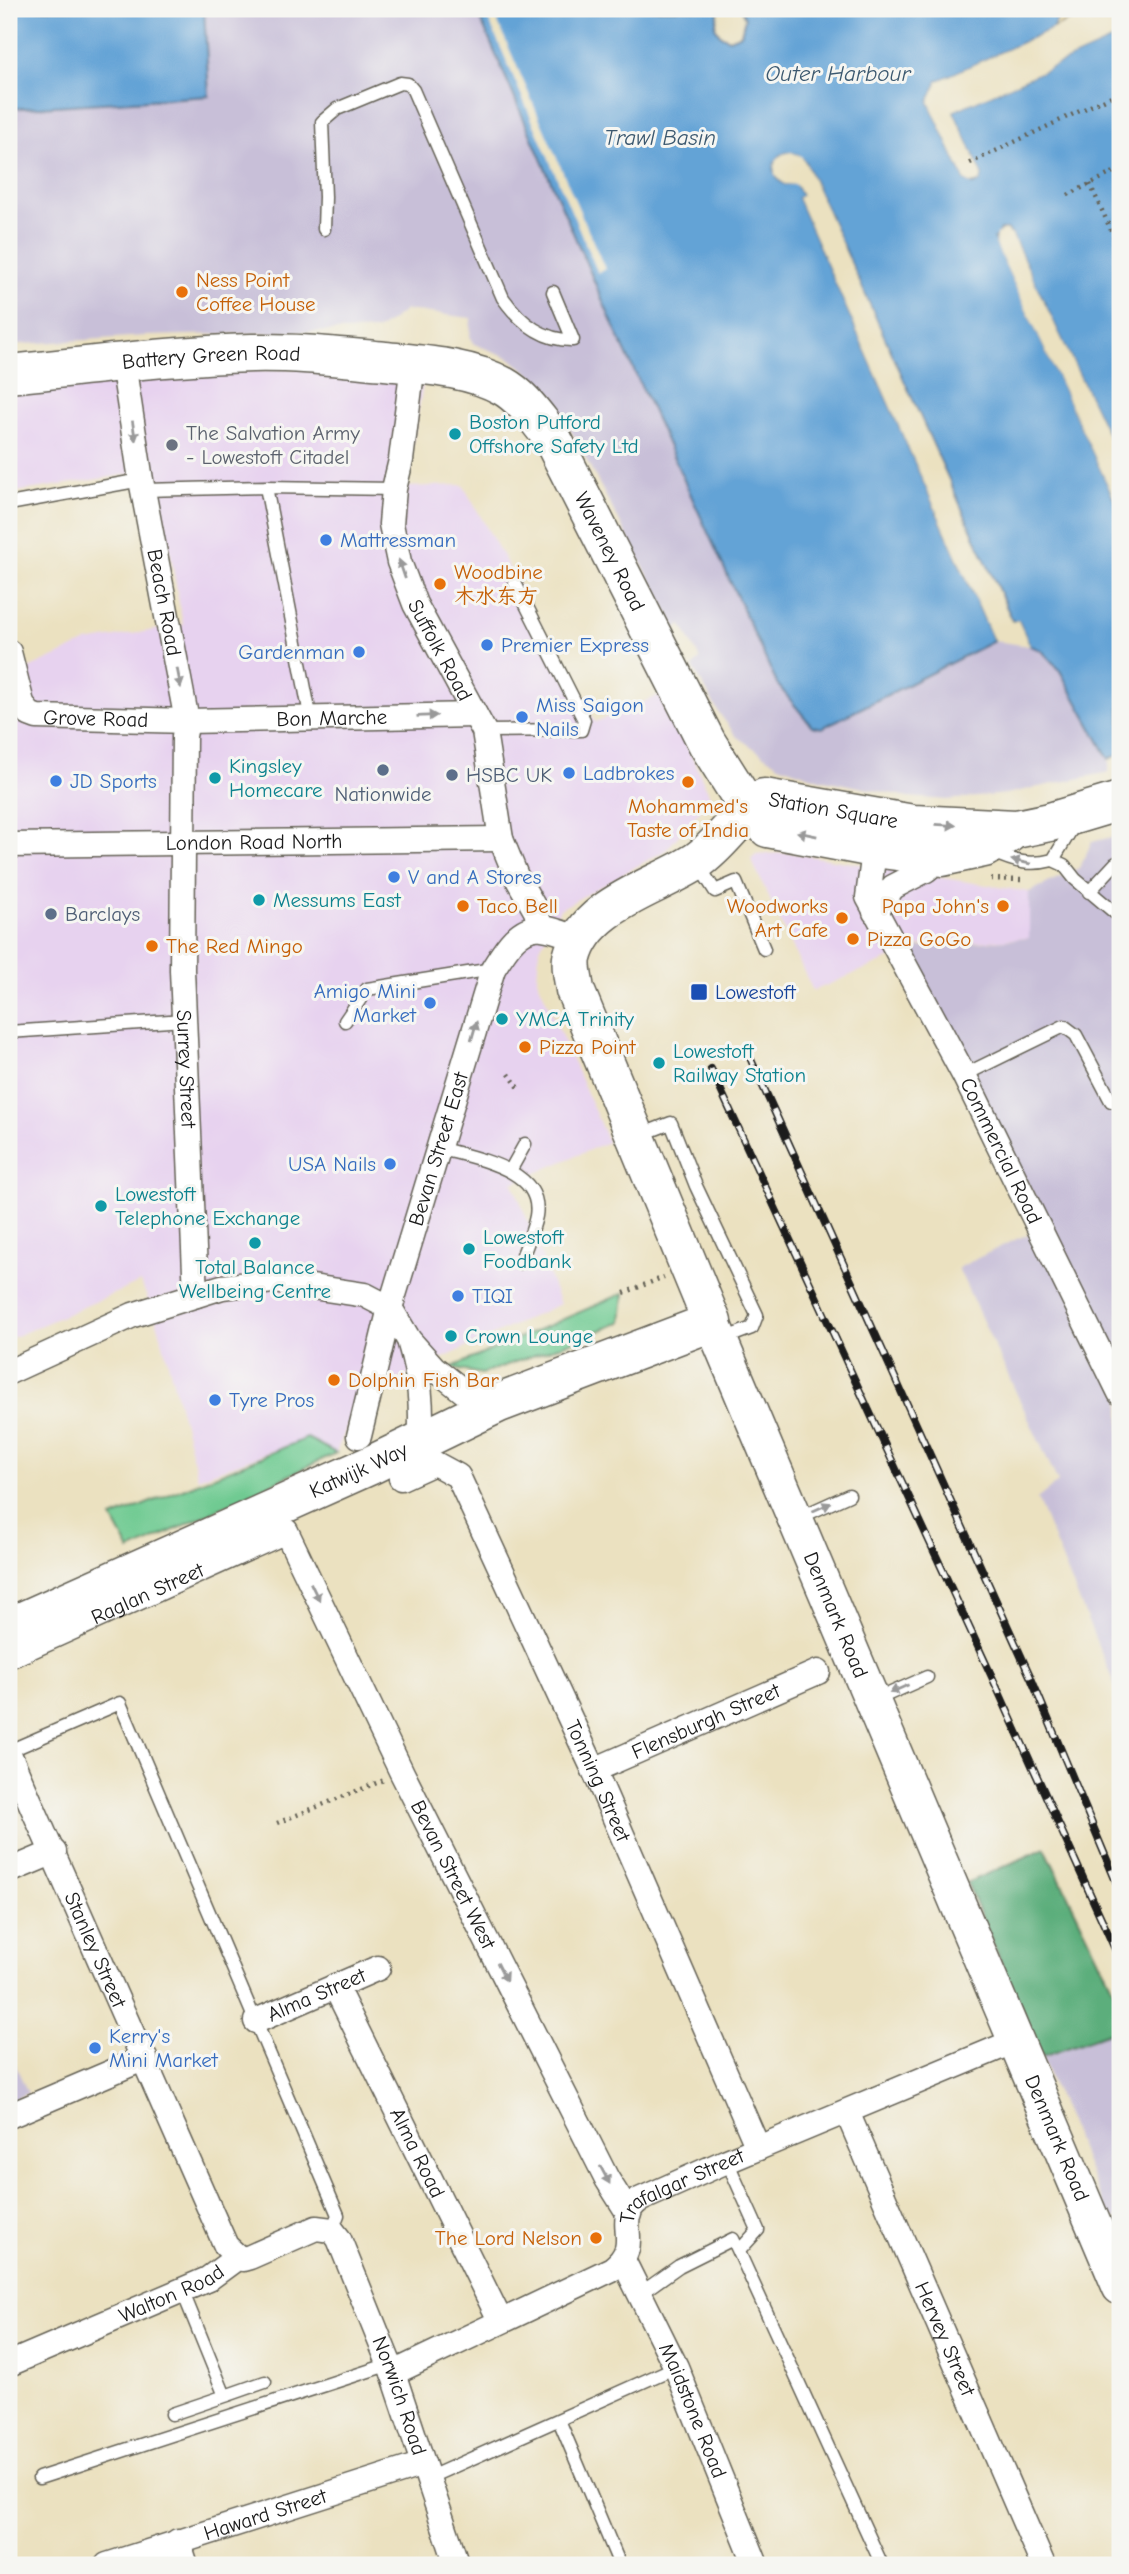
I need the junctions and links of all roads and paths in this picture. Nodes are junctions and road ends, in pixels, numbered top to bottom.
1 (1120, 92) edge
2 (970, 163) dead end
3 (1120, 169) edge
4 (1090, 184) junction
5 (1068, 195) dead end
6 (324, 229) dead end
7 (1120, 250) edge
8 (553, 292) dead end
9 (123, 363) junction
10 (413, 364) junction
11 (9, 374) edge
12 (142, 485) junction
13 (266, 487) junction
14 (394, 489) junction
15 (9, 504) edge
16 (515, 583) dead end
17 (9, 652) edge
18 (311, 720) junction
19 (187, 721) junction
20 (482, 728) junction
21 (1119, 801) edge
22 (748, 808) junction
23 (1082, 812) junction
24 (876, 832) junction
25 (501, 839) junction
26 (184, 843) junction
27 (9, 845) edge
28 (993, 851) junction
29 (942, 856) junction
30 (1120, 861) edge
31 (695, 862) junction
32 (1059, 863) junction
33 (1090, 892) junction
34 (875, 912) junction
35 (1120, 917) edge
36 (540, 927) junction
37 (579, 939) junction
38 (764, 949) dead end
39 (492, 969) junction
40 (184, 1020) junction
41 (345, 1021) dead end
42 (9, 1032) edge
43 (509, 1074) dead end
44 (964, 1075) junction
45 (519, 1088) dead end
46 (1120, 1103) edge
47 (636, 1136) junction
48 (525, 1144) dead end
49 (439, 1148) junction
50 (510, 1169) junction
51 (520, 1263) dead end
52 (691, 1266) junction
53 (624, 1293) dead end
54 (196, 1294) junction
55 (390, 1308) junction
56 (716, 1331) junction
57 (409, 1340) junction
58 (9, 1372) edge
59 (1120, 1393) edge
60 (499, 1403) junction
61 (359, 1436) dead end
62 (421, 1442) junction
63 (401, 1478) dead end
64 (849, 1495) dead end
65 (794, 1519) junction
66 (286, 1531) joint
67 (9, 1627) edge
68 (9, 1656) edge
69 (818, 1672) dead end
70 (927, 1677) dead end
71 (872, 1702) junction
72 (9, 1752) edge
73 (594, 1770) junction
74 (402, 1773) junction
75 (277, 1823) dead end
76 (54, 1852) junction
77 (9, 1871) edge
78 (379, 1968) dead end
79 (335, 1986) junction
80 (256, 2021) junction
81 (1015, 2041) junction
82 (145, 2058) junction
83 (847, 2112) junction
84 (9, 2116) edge
85 (758, 2148) junction
86 (727, 2161) junction
87 (629, 2214) junction
88 (332, 2230) junction
89 (739, 2252) junction
90 (238, 2257) junction
91 (623, 2260) junction
92 (1120, 2287) edge
93 (182, 2290) junction
94 (641, 2293) junction
95 (500, 2320) junction
96 (9, 2364) edge
97 (676, 2367) junction
98 (391, 2368) junction
99 (265, 2382) dead end
100 (225, 2396) junction
101 (172, 2414) dead end
102 (559, 2420) junction
103 (425, 2471) junction
104 (39, 2478) dead end
105 (178, 2541) junction
106 (107, 2565) edge
107 (186, 2565) edge
108 (457, 2565) edge
109 (620, 2565) edge
110 (756, 2565) edge
111 (882, 2565) edge
112 (1043, 2565) edge

1 - 2 path
3 - 4 path
4 - 5 path
4 - 7 path
6 - 8 lane
9 - 10 highway, Battery Green Road
9 - 11 highway, Battery Green Road
9 -> 12 street, Beach Road
10 - 14 street, Suffolk Road
10 - 22 highway, Waveney Road
12 - 13 lane
12 - 15 lane
12 -> 19 street, Beach Road
13 - 14 lane
13 - 18 lane
20 -> 14 street, Suffolk Road
16 - 20 lane
17 - 19 street, Grove Road
18 - 19 street, Bon Marche
18 -> 20 street, Bon Marche
19 - 26 street, Beach Road
20 - 25 street, Suffolk Road
21 - 23 highway
22 - 24 highway, Station Square
22 - 31 highway, Station Square
23 - 28 highway
23 - 32 lane
24 -> 28 highway, Station Square
24 - 29 highway, Station Square
24 - 34 street, Commercial Road
25 - 26 street, London Road North
25 - 36 street, Suffolk Road
26 - 27 street, London Road North
26 - 40 street, Surrey Street
28 - 29 highway, Station Square
32 -> 28 lane, Station Square
28 - 32 path
29 - 34 street
30 - 33 lane
31 - 37 highway, Station Square
31 - 38 lane
32 - 33 lane
33 - 35 lane
34 - 44 street, Commercial Road
36 - 37 street
36 - 39 street, Bevan Street East
37 - 47 highway, Denmark Road
39 - 41 lane
49 -> 39 street, Bevan Street East
40 - 42 lane
40 - 54 street, Surrey Street
43 - 45 path
44 - 46 lane
44 - 59 street, Commercial Road
47 - 52 highway, Denmark Road
47 - 56 lane
48 - 50 lane
49 - 50 lane
49 - 55 street, Bevan Street East
50 - 51 lane
52 - 53 path
52 - 56 highway, Denmark Road
54 - 55 street
54 - 58 street
55 - 57 street
55 - 61 street, Bevan Street East
56 - 60 highway, Katwijk Way
56 - 65 street, Denmark Road
57 - 60 street
57 - 62 street
60 - 62 highway, Katwijk Way
62 - 67 highway, Katwijk Way
63 - 73 street, Tonning Street
65 -> 64 lane
65 - 71 street, Denmark Road
66 - 68 street, Raglan Street
66 -> 74 street, Bevan Street West
69 - 73 street, Flensburgh Street
70 -> 71 lane
71 - 81 street, Denmark Road
72 - 76 street, Stanley Street
72 - 80 lane
73 - 85 street, Tonning Street
74 - 75 path
74 -> 87 street, Bevan Street West
76 - 77 street
76 - 82 street, Stanley Street
78 - 79 street, Alma Street
79 - 80 street, Alma Street
79 - 95 street, Alma Road
80 - 88 lane
81 - 83 street, Trafalgar Street
81 - 92 street, Denmark Road
82 - 84 street
82 - 90 street, Stanley Street
83 - 85 street, Trafalgar Street
83 - 112 street, Hervey Street
85 - 86 street, Trafalgar Street
86 - 87 street, Trafalgar Street
86 - 89 lane
87 - 91 street, Trafalgar Street
88 - 90 street, Walton Road
88 - 98 street, Norwich Road
89 - 94 lane
89 - 111 lane
90 - 93 street, Walton Road
91 - 94 street, Maidstone Road
91 - 95 street, Trafalgar Street
93 - 96 street, Walton Road
93 - 100 lane
94 - 97 street, Maidstone Road
95 - 98 street, Trafalgar Street
97 - 102 lane
97 - 110 street, Maidstone Road
98 - 103 street, Norwich Road
98 - 104 lane
99 - 100 lane
100 - 101 lane
102 - 103 lane
102 - 109 lane
103 - 105 street, Haward Street
103 - 108 street, Norwich Road
105 - 106 street, Haward Street
105 - 107 street

